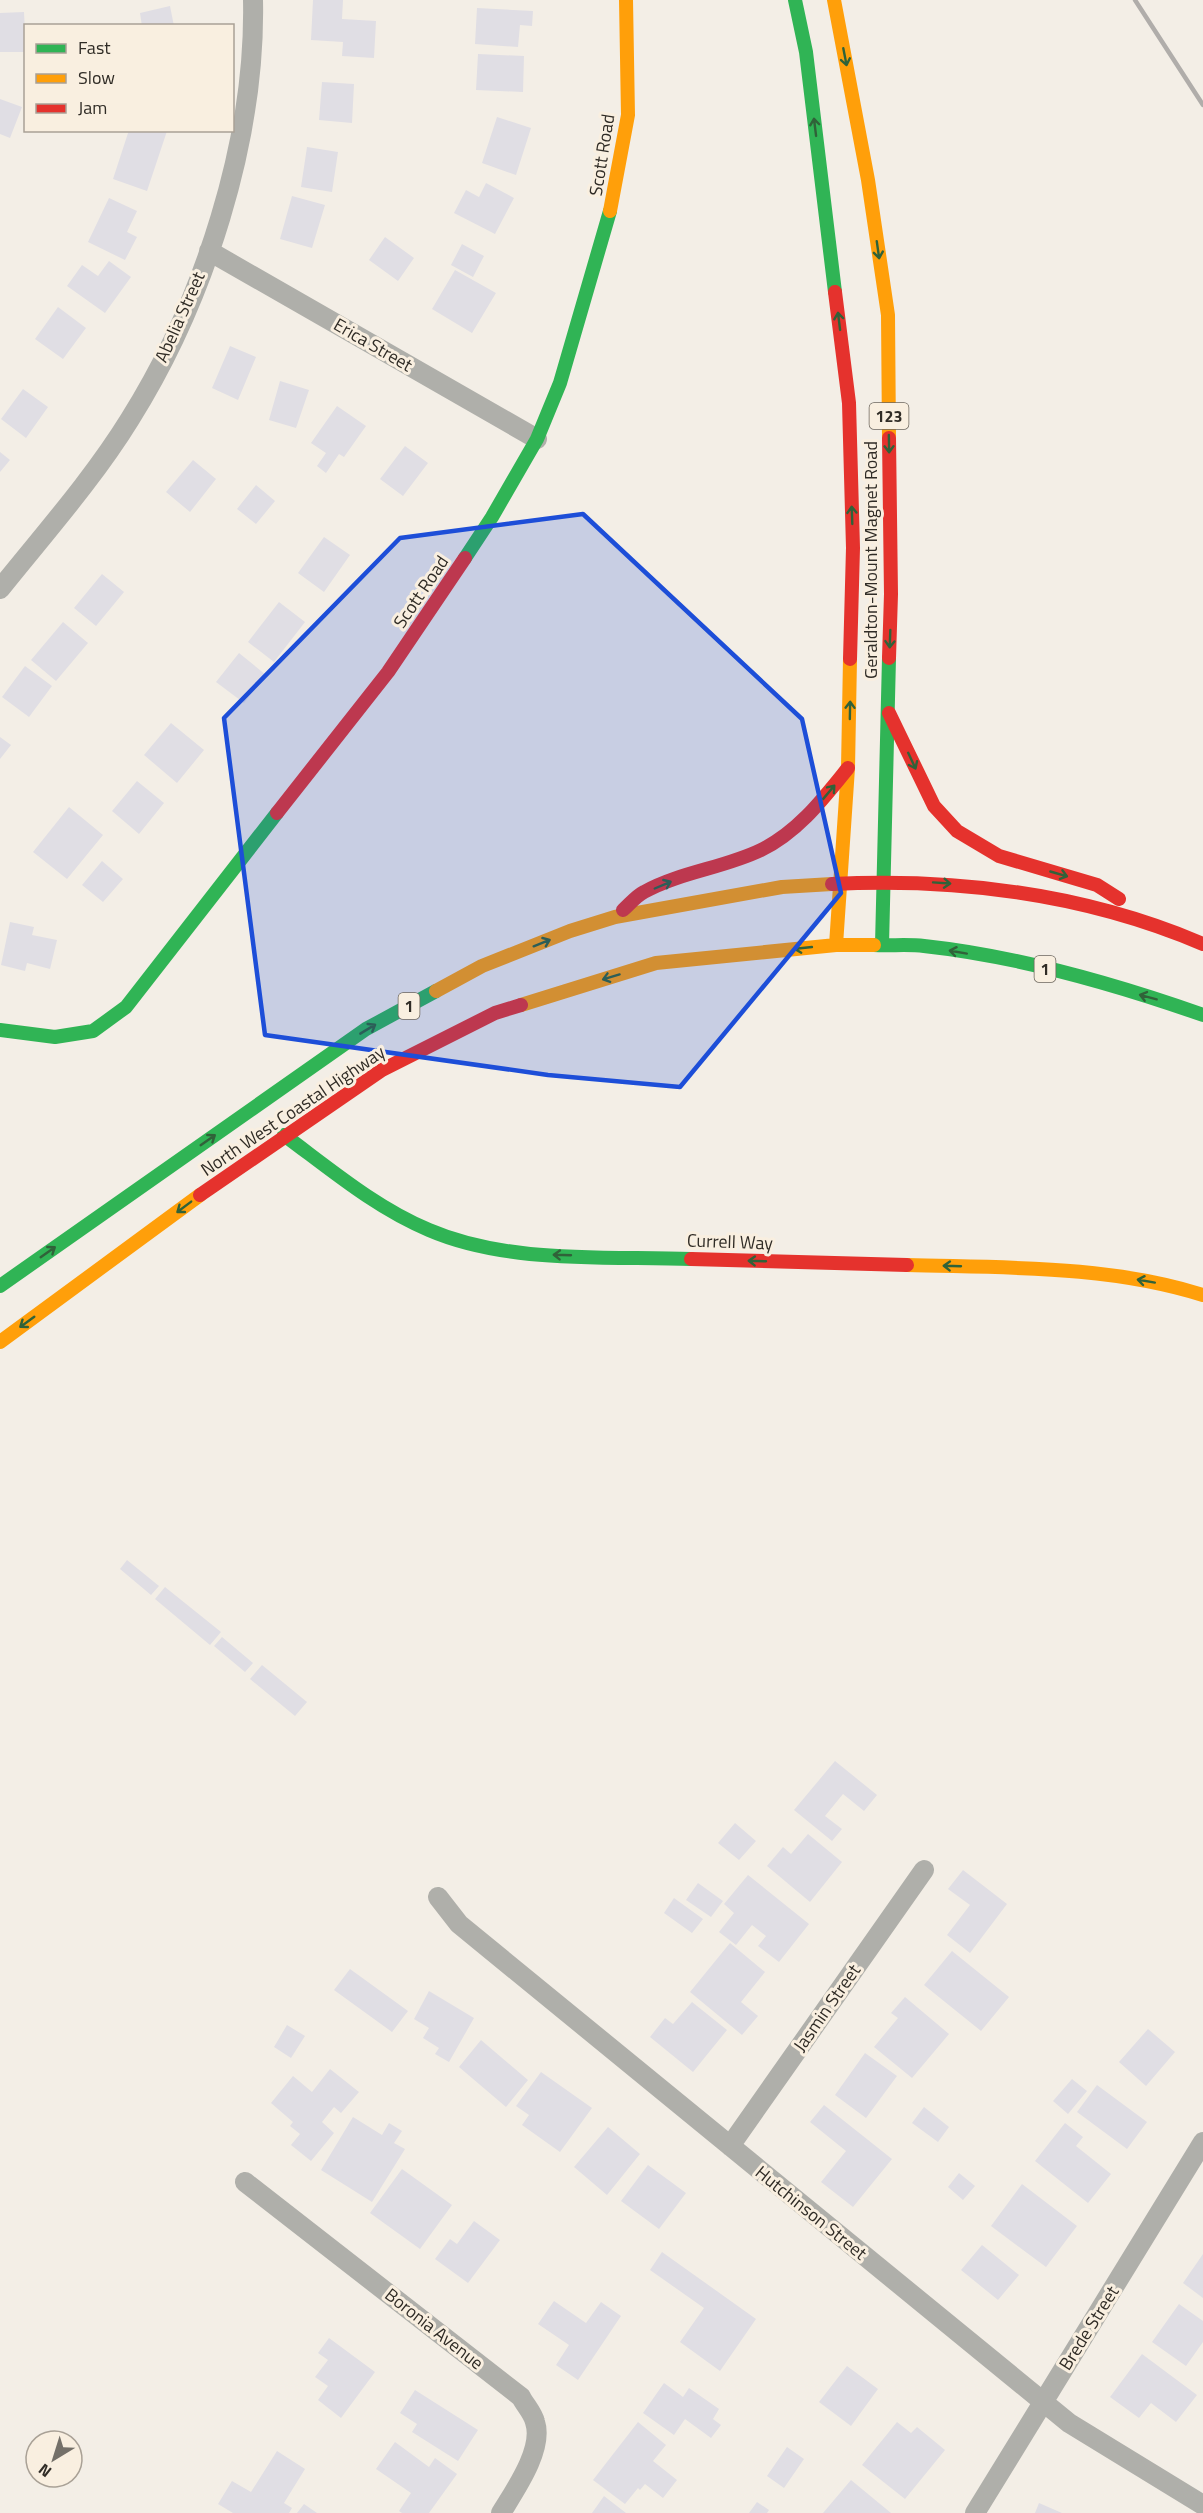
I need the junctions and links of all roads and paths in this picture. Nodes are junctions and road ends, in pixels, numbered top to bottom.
1 (253, 0) edge
2 (626, 0) edge
3 (795, 0) edge
4 (834, 0) edge
5 (209, 251) junction
6 (537, 439) junction
7 (0, 589) edge
8 (887, 708) junction
9 (848, 768) junction
10 (883, 883) junction
11 (840, 884) junction
12 (615, 917) junction
13 (1168, 928) junction
14 (1203, 944) edge
15 (836, 945) junction
16 (882, 945) junction
17 (1203, 1015) edge
18 (0, 1030) edge
19 (284, 1135) junction
20 (0, 1286) edge
21 (1203, 1295) edge
22 (0, 1342) edge
23 (924, 1870) dead end
24 (438, 1897) dead end
25 (1203, 2142) edge
26 (730, 2146) junction
27 (245, 2182) dead end
28 (1043, 2402) junction
29 (1203, 2505) edge
30 (501, 2513) edge
31 (975, 2513) edge

1 - 5 street, Abelia Street
2 - 6 main road, Scott Road
9 -> 3 main road, Geraldton-Mount Magnet Road / 123
4 -> 8 main road, Geraldton-Mount Magnet Road / 123
5 - 6 street, Erica Street
5 - 7 street, Abelia Street
6 - 18 main road, Scott Road
8 - 10 main road, Geraldton-Mount Magnet Road / 123
8 -> 13 main road
9 - 11 main road, Geraldton-Mount Magnet Road / 123
12 -> 9 main road
10 - 11 main road, North West Coastal Highway / 1
10 -> 13 main road, North West Coastal Highway / 1
10 - 16 main road, Geraldton-Mount Magnet Road / 123
11 - 12 main road, North West Coastal Highway / 1
11 - 15 main road, Geraldton-Mount Magnet Road / 123
20 -> 12 main road, North West Coastal Highway / 1
13 - 14 main road, North West Coastal Highway / 1
15 - 16 main road, North West Coastal Highway / 1
15 -> 19 main road, North West Coastal Highway / 1
17 -> 16 main road, North West Coastal Highway / 1
21 -> 19 main road, Currell Way
19 -> 22 main road, North West Coastal Highway / 1
23 - 26 street, Jasmin Street
24 - 26 street, Hutchinson Street
25 - 28 street, Brede Street
26 - 28 street, Hutchinson Street
27 - 30 street, Boronia Avenue
28 - 29 street, Hutchinson Street
28 - 31 street, Brede Street

